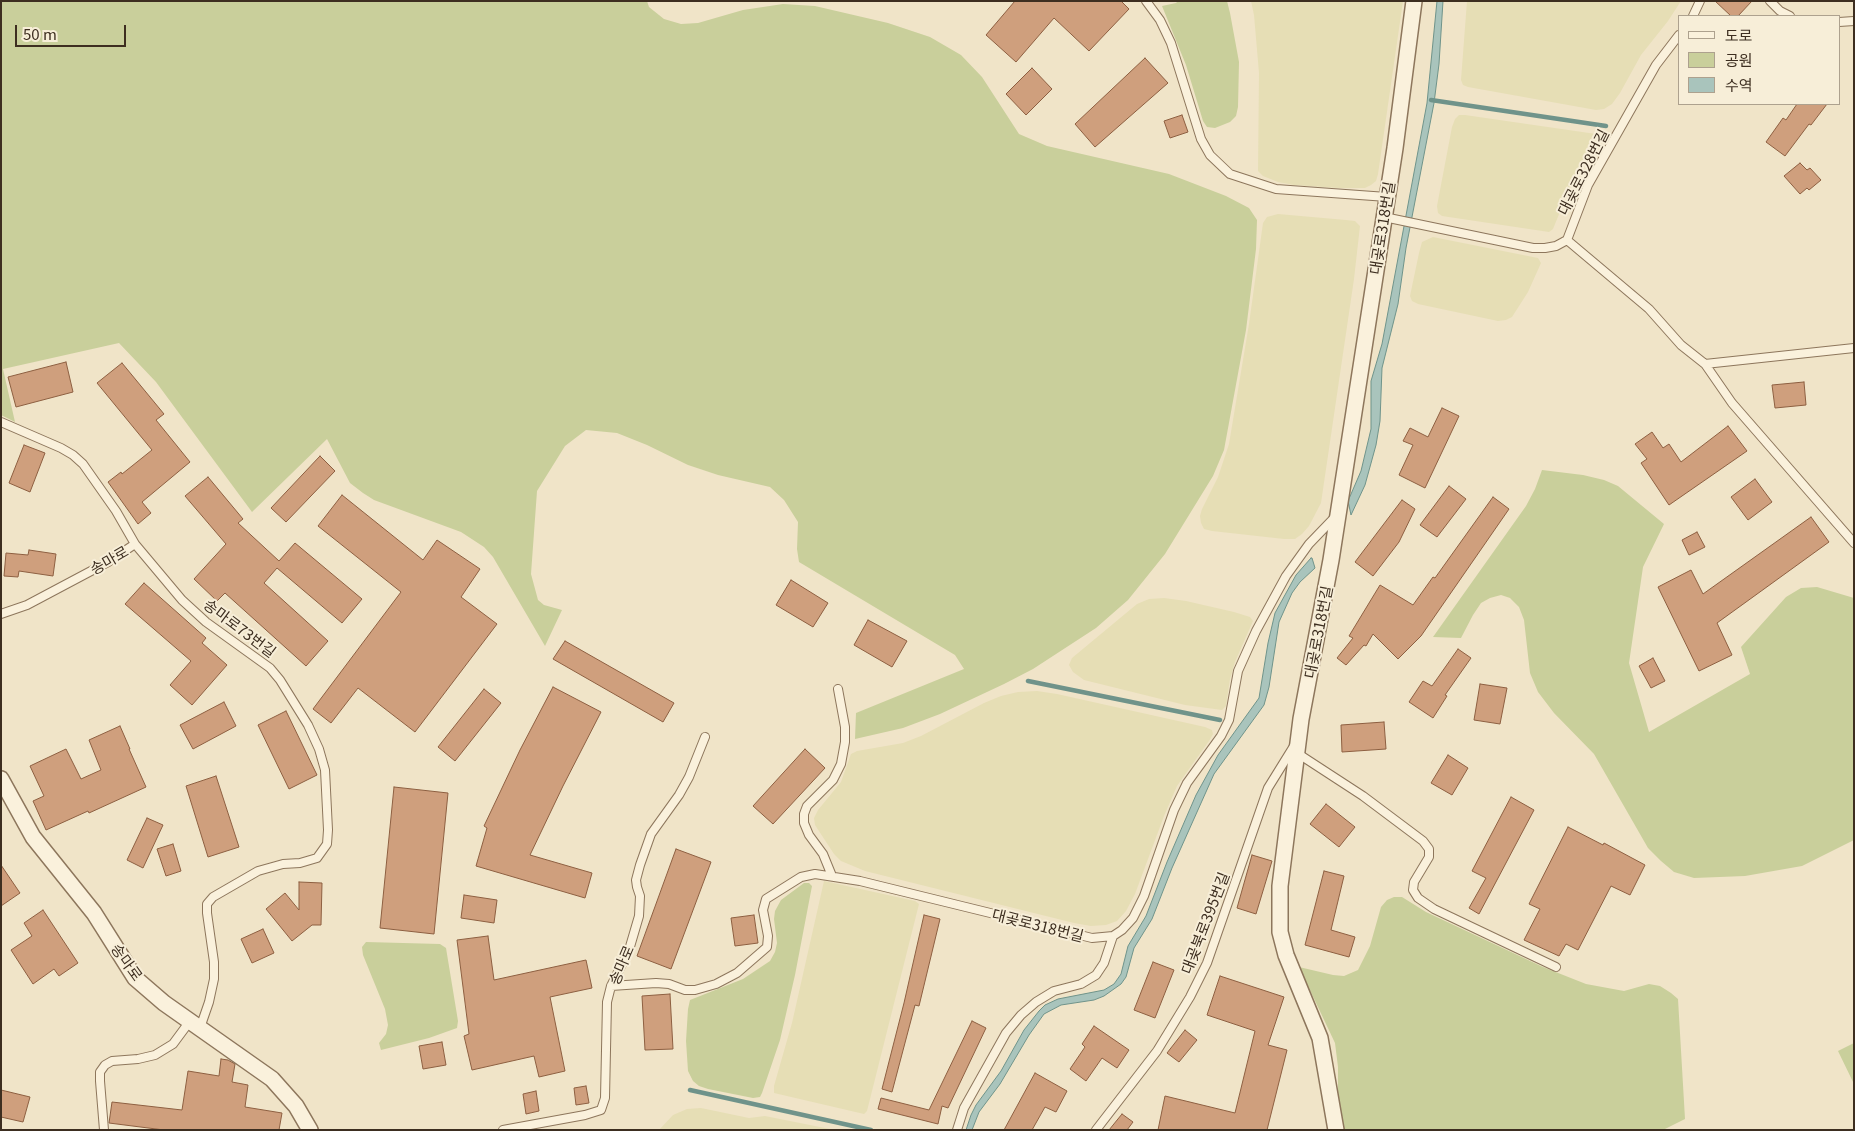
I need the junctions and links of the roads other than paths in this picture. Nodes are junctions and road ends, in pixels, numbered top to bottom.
1 (1146, 1) edge
2 (1414, 1) edge
3 (1700, 1) edge
4 (1770, 1) edge
5 (1693, 15) edge
6 (1788, 15) edge
7 (1854, 21) edge
8 (1840, 22) edge
9 (1678, 36) edge
10 (1387, 196) junction
11 (1390, 218) junction
12 (1566, 240) junction
13 (1854, 348) edge
14 (1705, 364) junction
15 (1, 422) edge
16 (1338, 514) junction
17 (1854, 543) edge
18 (135, 544) junction
19 (1, 614) edge
20 (838, 689) dead end
21 (705, 737) dead end
22 (1298, 746) junction
23 (1, 779) edge
24 (832, 876) junction
25 (1113, 936) junction
26 (1556, 967) dead end
27 (611, 986) junction
28 (195, 1025) junction
29 (104, 1130) edge
30 (310, 1130) edge
31 (503, 1130) edge
32 (957, 1130) edge
33 (1096, 1130) edge
34 (1336, 1130) edge

1 - 10 lane
2 - 10 street, 대곶로318번길
3 - 5 lane
4 - 6 lane
7 - 8 lane
9 - 12 lane, 대곶로328번길
10 - 11 street, 대곶로318번길
11 - 12 lane, 대곶로328번길
11 - 16 street, 대곶로318번길
12 - 14 lane
13 - 14 lane
14 - 17 lane
15 - 18 lane, 송마로73번길
16 - 22 street, 대곶로318번길
16 - 25 lane
18 - 19 lane, 송마로
18 - 28 lane, 송마로73번길
20 - 24 lane
21 - 27 lane, 송마로
22 - 26 lane
22 - 33 lane, 대곶북로395번길
22 - 34 street, 대곶로318번길
23 - 28 street, 송마로
24 - 25 lane, 대곶로318번길
24 - 27 lane, 대곶로318번길
25 - 32 lane
27 - 31 lane, 송마로
28 - 29 lane
28 - 30 street, 송마로

